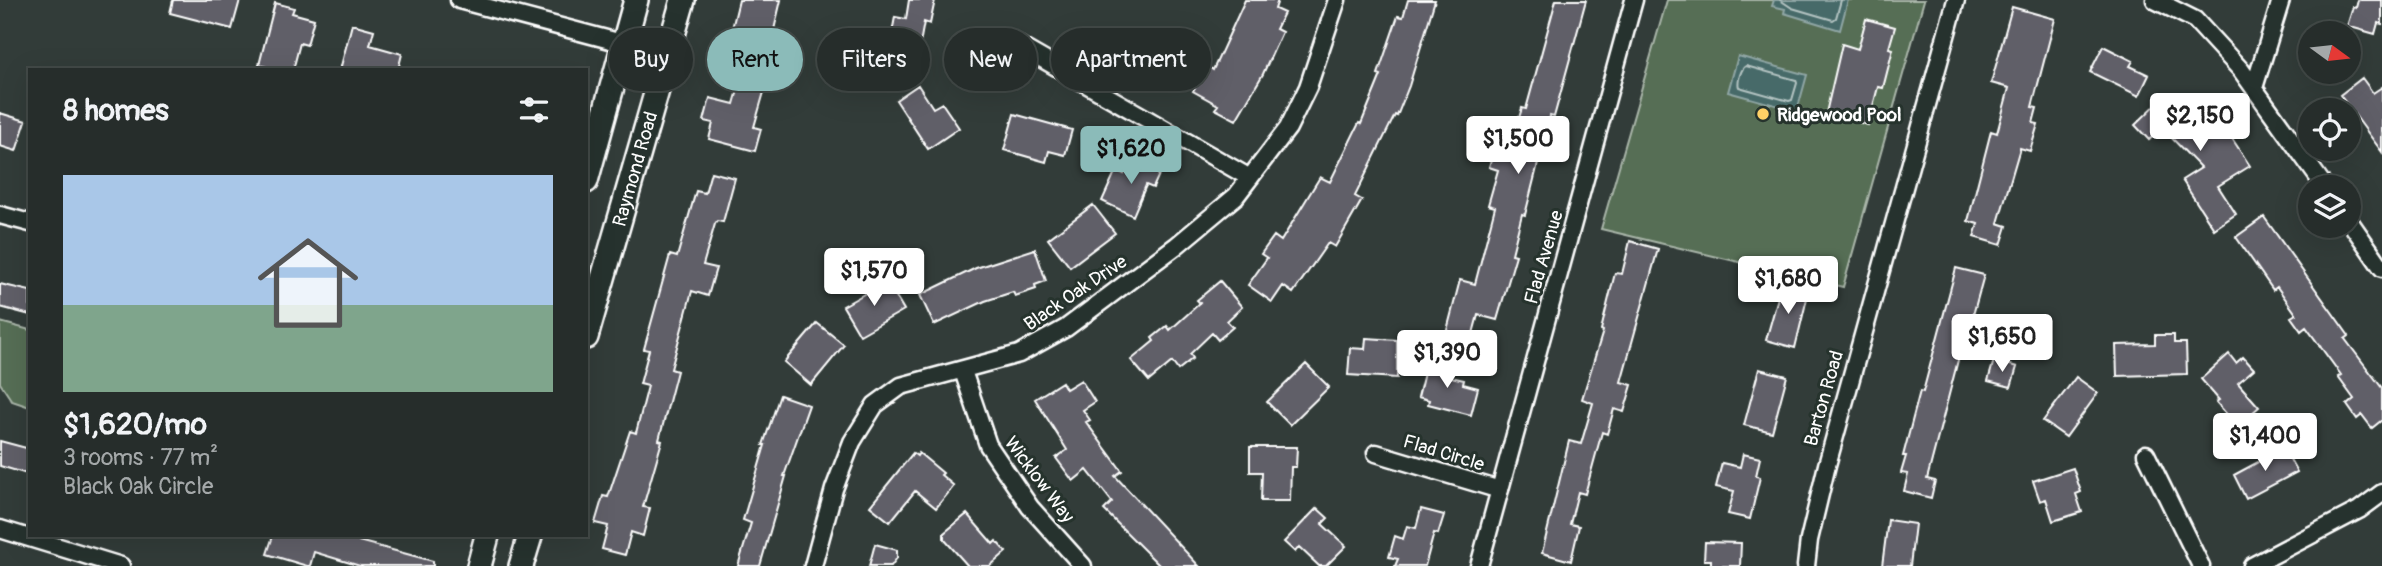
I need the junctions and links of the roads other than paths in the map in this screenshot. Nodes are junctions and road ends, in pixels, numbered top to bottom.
1 (459, 0) edge
2 (636, 0) edge
3 (683, 0) edge
4 (1337, 0) edge
5 (1634, 0) edge
6 (1956, 0) edge
7 (2155, 0) edge
8 (2281, 0) edge
9 (628, 28) edge
10 (675, 28) edge
11 (609, 40) edge
12 (1037, 56) edge
13 (2254, 88) junction
14 (611, 91) edge
15 (657, 91) edge
16 (588, 174) edge
17 (2316, 175) edge
18 (1250, 178) junction
19 (0, 215) edge
20 (28, 222) edge
21 (2361, 238) edge
22 (2382, 268) edge
23 (588, 330) edge
24 (963, 371) junction
25 (1376, 453) dead end
26 (2146, 454) dead end
27 (1500, 490) junction
28 (2382, 493) edge
29 (0, 529) edge
30 (487, 537) edge
31 (530, 537) edge
32 (121, 566) edge
33 (479, 566) edge
34 (521, 566) edge
35 (813, 566) edge
36 (1083, 566) edge
37 (1479, 566) edge
38 (1806, 566) edge
39 (2201, 566) edge
40 (2252, 566) edge

1 - 11 street
2 - 9 main road
3 - 10 main road, Raymond Road
4 - 18 street, Black Oak Drive
5 - 27 street, Flad Avenue
6 - 38 street, Barton Road
7 - 13 street
8 - 13 street
12 - 18 street
13 - 17 street
14 - 16 main road
15 - 23 main road, Raymond Road
18 - 24 street, Black Oak Drive
19 - 20 street
21 - 22 street
24 - 35 street, Black Oak Drive
24 - 36 street, Wicklow Way
25 - 27 street, Flad Circle
26 - 39 street
27 - 37 street, Flad Avenue
28 - 40 street
29 - 32 street
30 - 33 main road
31 - 34 main road

